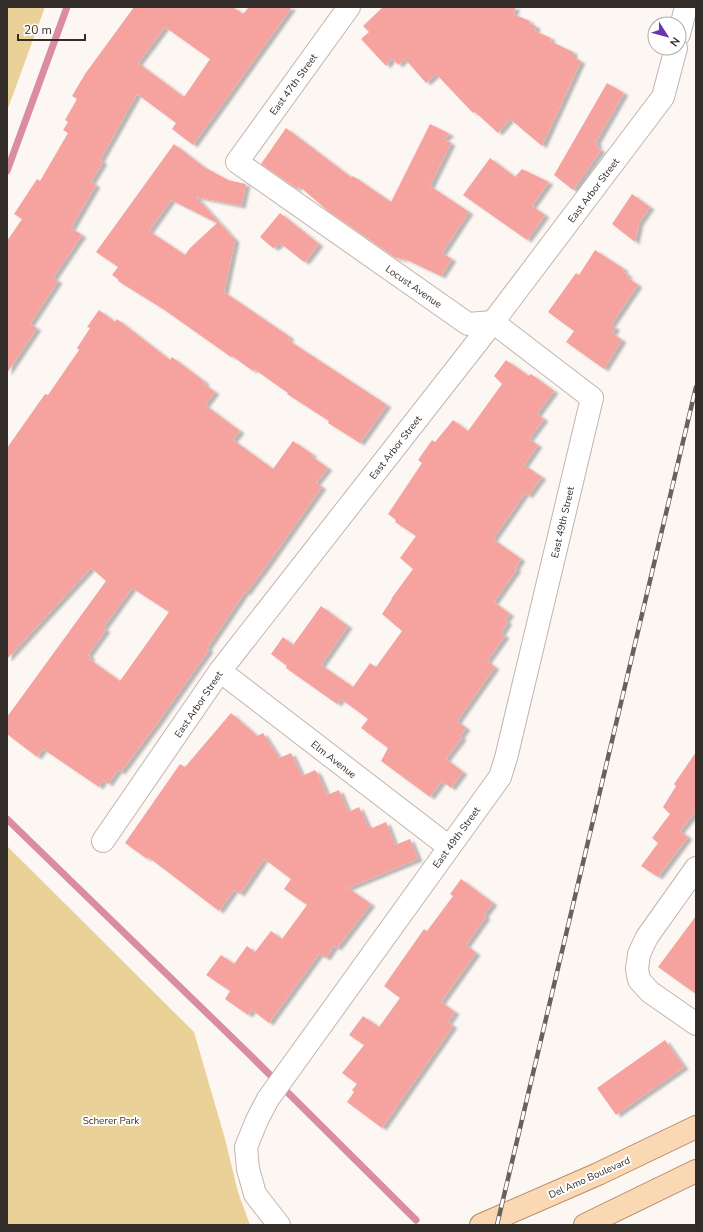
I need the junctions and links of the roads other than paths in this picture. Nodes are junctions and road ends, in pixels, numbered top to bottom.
1 (349, 7) edge
2 (674, 56) edge
3 (237, 162) joint
4 (493, 322) junction
5 (220, 671) junction
6 (103, 841) dead end
7 (449, 847) junction
8 (696, 868) edge
9 (696, 1024) edge
10 (696, 1126) edge
11 (696, 1171) edge
12 (279, 1225) edge
13 (481, 1225) edge
14 (585, 1225) edge

1 - 3 street, East 47th Street
2 - 4 street, East Arbor Street
3 - 4 street, Locust Avenue
4 - 5 street, East Arbor Street
4 - 7 street, East 49th Street
5 - 6 street, East Arbor Street
5 - 7 street, Elm Avenue
7 - 12 street, East 49th Street
8 - 9 street
10 - 13 main road, Del Amo Boulevard
11 - 14 main road

